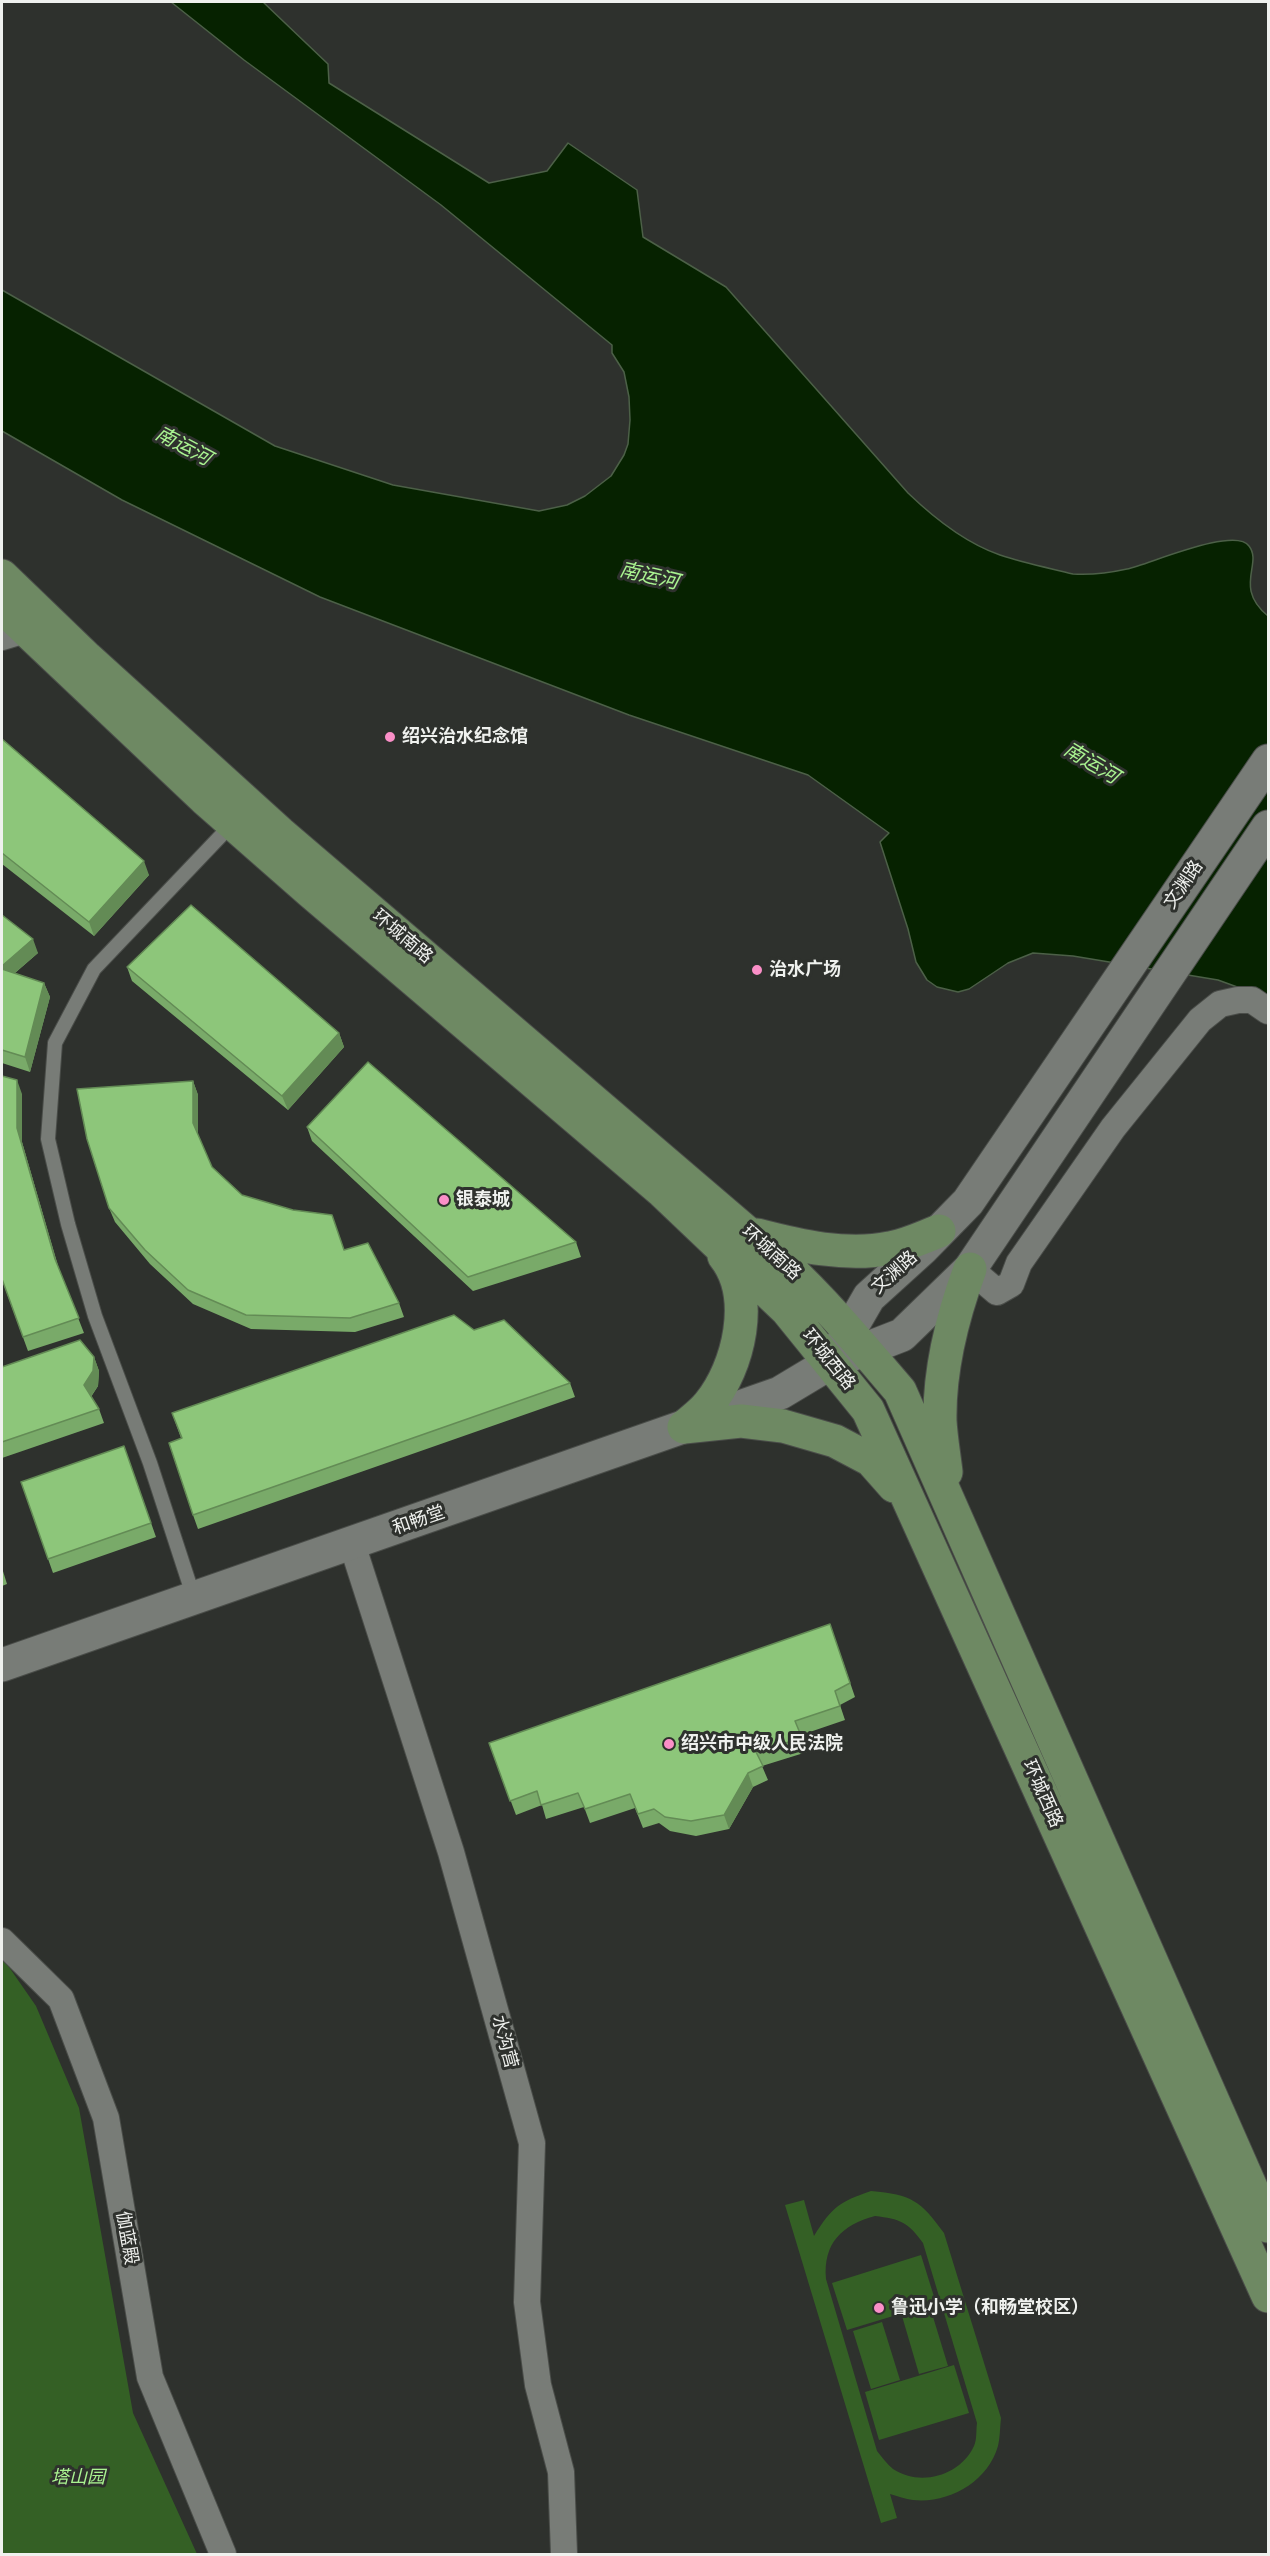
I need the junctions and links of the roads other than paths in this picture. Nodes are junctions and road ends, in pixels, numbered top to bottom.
1 (2, 576) edge
2 (2, 607) edge
3 (13, 633) edge
4 (1269, 761) edge
5 (241, 814) junction
6 (1269, 827) edge
7 (1269, 1011) edge
8 (939, 1231) junction
9 (749, 1232) junction
10 (706, 1234) junction
11 (970, 1269) junction
12 (811, 1289) joint
13 (787, 1310) joint
14 (857, 1340) junction
15 (830, 1363) junction
16 (684, 1427) junction
17 (957, 1520) junction
18 (924, 1534) junction
19 (352, 1544) junction
20 (195, 1598) junction
21 (2, 1665) edge
22 (2, 1941) edge
23 (1269, 2226) edge
24 (1269, 2296) edge
25 (223, 2554) edge
26 (564, 2554) edge

1 - 5 main road, 环城南路
2 - 3 main road, 环城南路
3 - 5 main road, 环城南路
4 - 8 street, 文渊路
5 - 9 main road, 环城南路
5 - 10 main road, 环城南路
5 - 20 lane
6 - 11 street
7 - 11 street
8 - 9 main road
8 - 14 street, 文渊路
9 - 12 main road, 环城南路
10 - 13 main road, 环城南路
10 - 16 main road
11 - 14 street
11 - 17 main road
12 - 14 main road, 环城西路
13 - 15 main road, 环城西路
14 - 15 street
14 - 17 main road, 环城西路
15 - 16 street, 和畅堂
15 - 18 main road, 环城西路
16 - 18 main road
16 - 19 street, 和畅堂
17 - 23 main road, 环城西路
18 - 24 main road, 环城西路
19 - 20 street, 和畅堂
19 - 26 street, 水沟营
20 - 21 street, 和畅堂
22 - 25 street, 伽蓝殿

